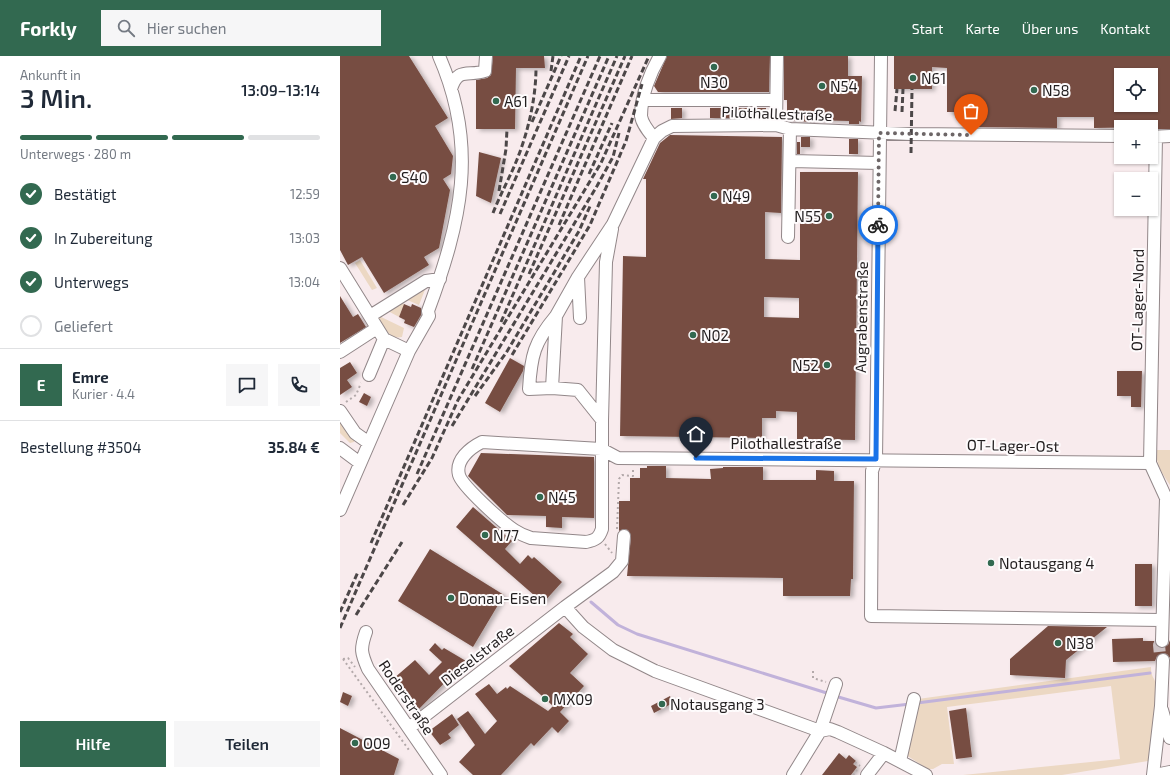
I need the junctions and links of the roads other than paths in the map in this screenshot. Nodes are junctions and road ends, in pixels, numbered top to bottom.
1 (439, 56) edge
2 (486, 56) edge
3 (660, 56) edge
4 (777, 56) edge
5 (881, 56) edge
6 (451, 89) junction
7 (644, 100) junction
8 (776, 100) junction
9 (776, 126) junction
10 (790, 129) junction
11 (879, 133) junction
12 (1114, 136) edge
13 (1170, 136) edge
14 (1158, 137) edge
15 (654, 138) junction
16 (791, 162) junction
17 (879, 163) junction
18 (1153, 164) edge
19 (613, 224) junction
20 (788, 237) dead end
21 (340, 268) edge
22 (578, 277) junction
23 (440, 279) junction
24 (370, 316) junction
25 (556, 316) junction
26 (580, 318) dead end
27 (377, 328) junction
28 (384, 339) junction
29 (410, 351) junction
30 (340, 352) edge
31 (369, 375) road end
32 (552, 388) junction
33 (343, 407) edge
34 (602, 420) junction
35 (369, 442) junction
36 (340, 448) edge
37 (601, 449) junction
38 (876, 459) junction
39 (360, 463) junction
40 (1150, 463) junction
41 (1168, 498) edge
42 (340, 510) edge
43 (620, 536) road end
44 (564, 607) junction
45 (1161, 620) junction
46 (366, 632) dead end
47 (1162, 641) tunnel mouth
48 (1163, 660) tunnel mouth
49 (836, 686) road end
50 (914, 699) dead end
51 (1165, 711) edge
52 (409, 728) junction
53 (820, 731) junction
54 (1170, 738) edge
55 (884, 753) junction
56 (900, 761) junction
57 (864, 771) edge
58 (1170, 772) edge
59 (441, 775) edge
60 (793, 775) edge
61 (926, 775) edge
62 (1154, 775) edge

1 - 6 street
2 - 6 street
3 - 7 street
4 - 8 street
5 - 11 street, Augrabenstraße
6 - 23 street
7 - 8 street
7 - 15 street
8 - 9 street
9 - 10 street, Pilothallestraße
9 - 15 street, Pilothallestraße
10 - 11 street, Pilothallestraße
10 - 16 street
11 - 12 street, Pilothallestraße
11 - 17 street, Augrabenstraße
13 - 14 street
15 - 19 street
16 - 17 street
16 - 20 street
17 - 38 street, Augrabenstraße
18 - 40 street, OT-Lager-Nord
19 - 22 street
19 - 34 street
21 - 24 street
22 - 25 street
22 - 26 street
23 - 24 street
23 - 29 street
24 - 27 street
25 - 32 street
25 - 32 street
27 - 28 street
27 - 30 street
28 - 29 street
28 - 31 street
29 - 35 street
32 - 34 street
33 - 35 street
34 - 37 street
35 - 39 street
36 - 39 street
37 - 37 street
37 - 38 street, Pilothallestraße
38 - 40 street, OT-Lager-Ost
38 - 45 street, Augrabenstraße
39 - 42 street
40 - 41 street
41 - 45 street
43 - 44 street, Dieselstraße
44 - 52 street, Dieselstraße
44 - 53 street
45 - 47 street
46 - 52 street, Roderstraße
48 - 51 street
49 - 53 street
50 - 56 street
51 - 54 street
51 - 62 street
52 - 59 street, Roderstraße
53 - 55 street
53 - 60 street
55 - 56 street
55 - 57 street
56 - 61 street
58 - 62 street

